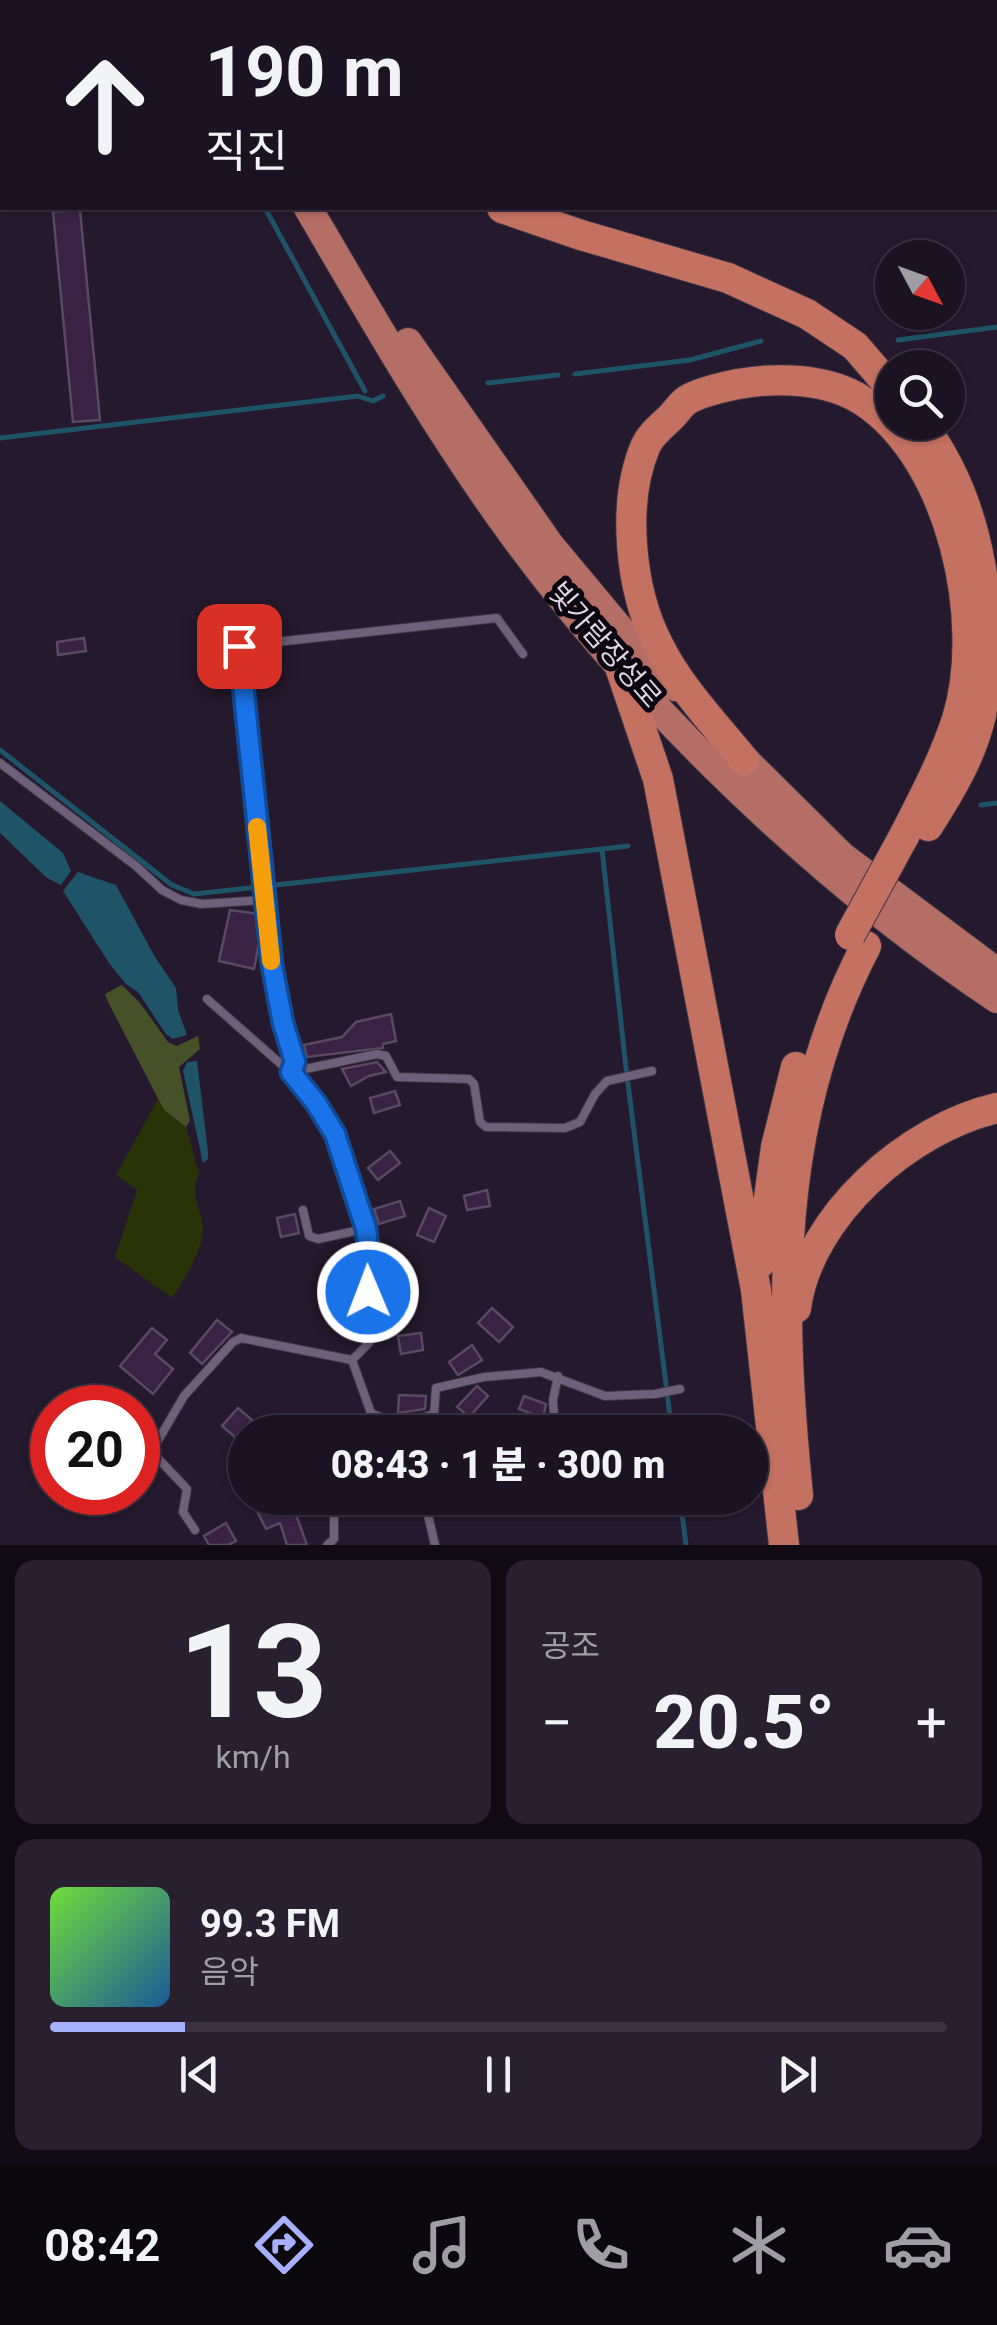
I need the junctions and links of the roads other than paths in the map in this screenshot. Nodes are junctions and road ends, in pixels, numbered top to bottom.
1 (309, 210) edge
2 (331, 210) edge
3 (508, 210) edge
4 (875, 369) edge
5 (932, 440) edge
6 (523, 654) dead end
7 (620, 668) junction
8 (744, 760) junction
9 (0, 763) edge
10 (910, 841) junction
11 (264, 896) junction
12 (858, 940) junction
13 (997, 972) edge
14 (207, 998) dead end
15 (997, 999) edge
16 (652, 1071) dead end
17 (291, 1072) junction
18 (997, 1108) edge
19 (303, 1210) dead end
20 (366, 1229) junction
21 (366, 1271) junction
22 (406, 1274) dead end
23 (756, 1290) junction
24 (352, 1360) junction
25 (789, 1361) junction
26 (558, 1376) junction
27 (677, 1390) dead end
28 (371, 1413) joint
29 (375, 1415) edge
30 (430, 1415) edge
31 (554, 1415) edge
32 (160, 1436) edge
33 (160, 1460) edge
34 (787, 1484) junction
35 (335, 1515) edge
36 (428, 1515) edge
37 (195, 1530) dead end
38 (327, 1545) edge
39 (435, 1545) edge
40 (784, 1545) edge
41 (803, 1545) edge

1 - 7 highway, 빛가람장성로
2 - 8 highway, 빛가람장성로
3 - 4 highway
5 - 10 highway
6 - 11 lane
7 - 15 highway, 빛가람장성로
7 - 23 highway
8 - 10 highway
8 - 13 highway, 빛가람장성로
9 - 11 lane
10 - 12 highway
11 - 17 lane
12 - 23 highway
12 - 25 highway
14 - 17 lane
16 - 17 lane
17 - 20 lane
18 - 25 highway
19 - 20 lane
20 - 21 lane
21 - 22 lane
21 - 24 lane
23 - 34 highway
24 - 28 lane
24 - 32 lane
25 - 34 highway
26 - 27 lane
26 - 30 lane
26 - 31 lane
28 - 29 lane
33 - 37 lane
34 - 40 highway
34 - 41 highway
35 - 38 lane
36 - 39 lane

